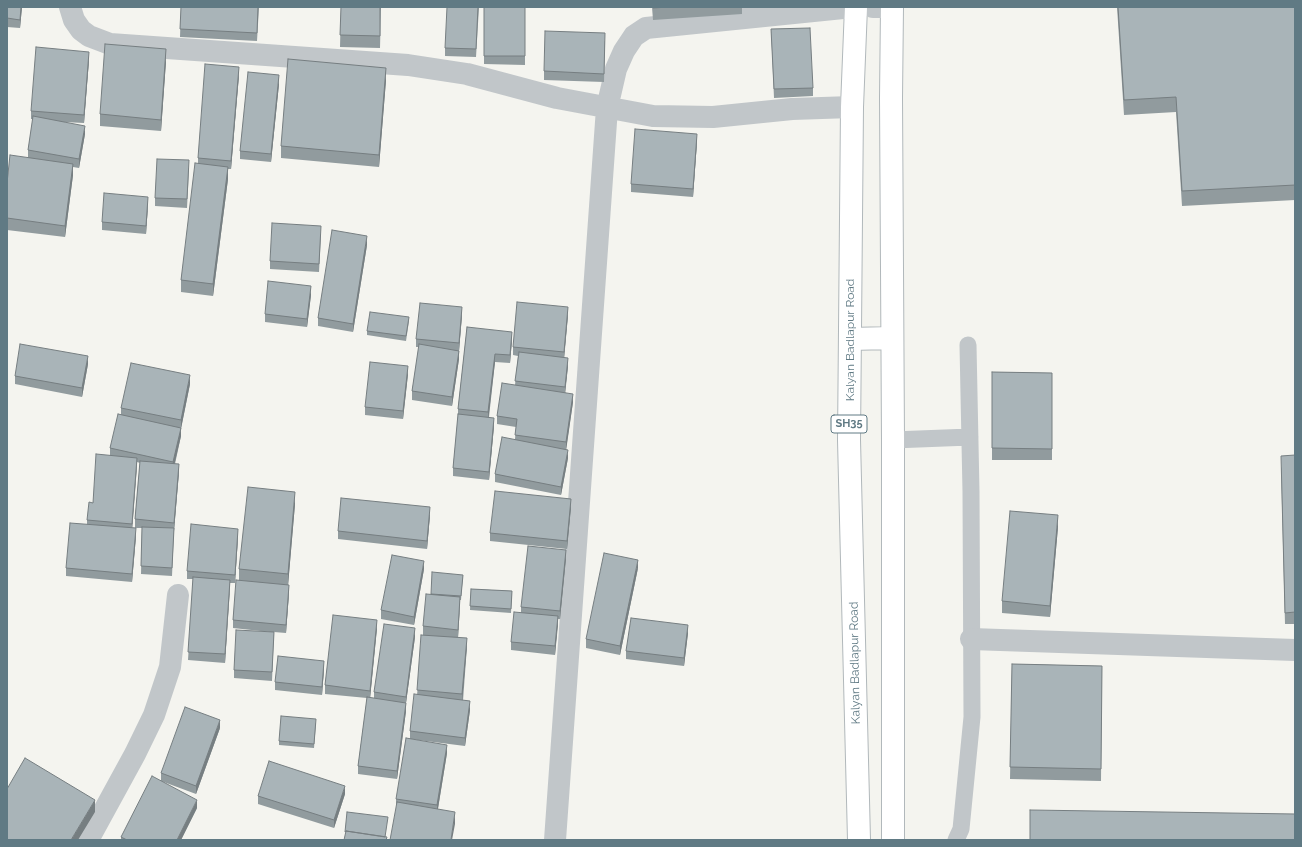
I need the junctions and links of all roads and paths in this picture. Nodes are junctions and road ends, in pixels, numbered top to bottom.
1 (70, 7) edge
2 (853, 7) edge
3 (856, 7) edge
4 (873, 7) edge
5 (892, 7) edge
6 (852, 107) junction
7 (607, 108) junction
8 (892, 338) junction
9 (850, 339) junction
10 (968, 345) dead end
11 (970, 437) junction
12 (893, 440) junction
13 (178, 595) dead end
14 (971, 639) junction
15 (1295, 650) edge
16 (88, 840) edge
17 (554, 840) edge
18 (859, 840) edge
19 (893, 840) edge
20 (956, 840) edge

1 - 7 street
2 - 7 street
3 - 6 main road, Kalyan Badlapur Road / SH35
4 - 5 street
5 - 8 main road
6 - 7 street
6 - 9 main road, Kalyan Badlapur Road / SH35
7 - 17 street
8 - 9 main road
8 - 12 main road
9 - 18 main road, Kalyan Badlapur Road / SH35
10 - 11 lane
11 - 12 lane
11 - 14 lane
12 - 19 main road
13 - 16 street
14 - 15 street
14 - 20 lane

